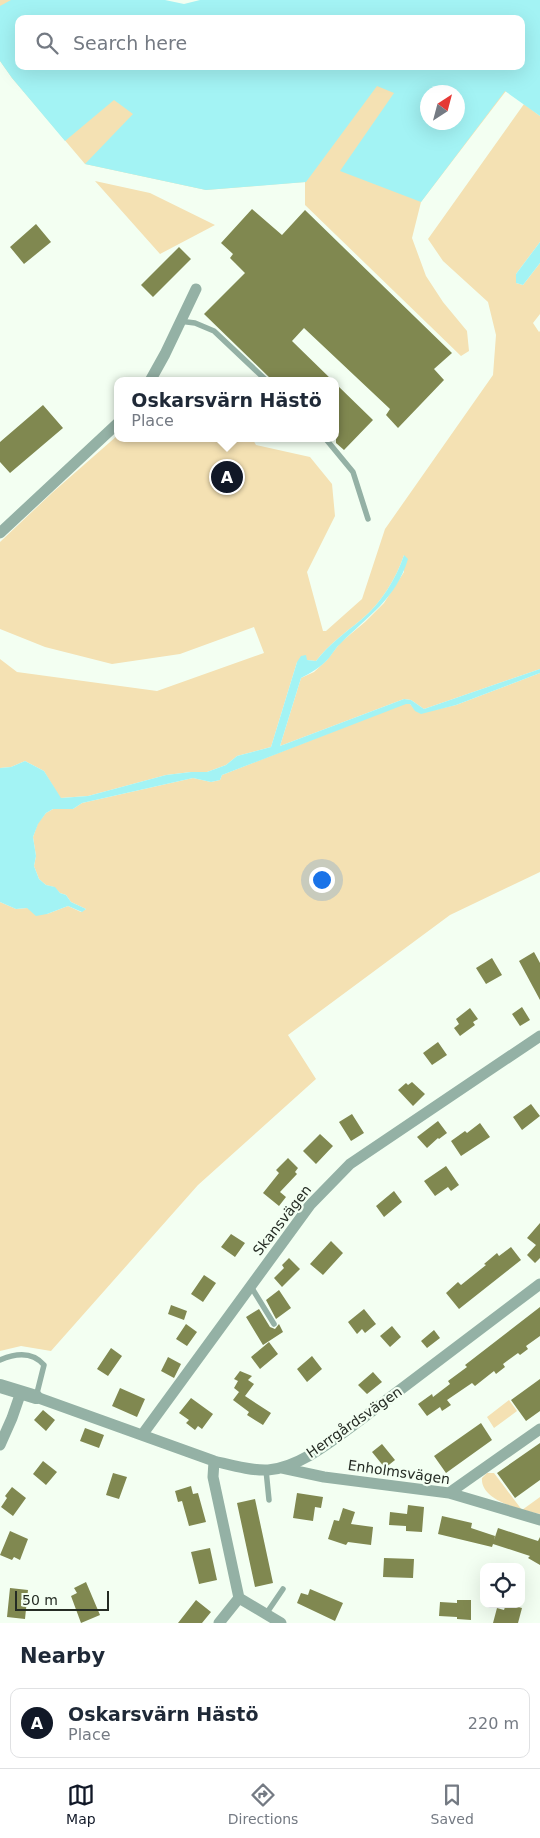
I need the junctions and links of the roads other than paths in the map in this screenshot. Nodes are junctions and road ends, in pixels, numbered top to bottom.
1 (196, 289) dead end
2 (180, 321) junction
3 (152, 377) edge
4 (263, 377) edge
5 (114, 427) edge
6 (328, 442) edge
7 (368, 519) dead end
8 (0, 533) edge
9 (540, 1036) edge
10 (540, 1284) edge
11 (250, 1285) junction
12 (274, 1324) dead end
13 (0, 1360) edge
14 (0, 1386) edge
15 (21, 1392) junction
16 (36, 1397) junction
17 (540, 1429) edge
18 (142, 1434) junction
19 (0, 1445) edge
20 (214, 1461) junction
21 (282, 1468) junction
22 (266, 1470) junction
23 (449, 1493) junction
24 (269, 1500) dead end
25 (540, 1520) edge
26 (283, 1590) dead end
27 (239, 1598) junction
28 (266, 1614) junction
29 (219, 1623) edge
30 (281, 1623) edge

1 - 2 street
2 - 3 street
2 - 4 lane
5 - 8 street
6 - 7 lane
9 - 11 street, Skansvägen
10 - 21 street, Herrgårdsvägen
11 - 12 lane
11 - 18 street, Skansvägen
13 - 16 lane
14 - 15 street, Herrgårdsvägen
15 - 16 street, Herrgårdsvägen
15 - 19 street
16 - 18 street, Herrgårdsvägen
17 - 23 street
18 - 20 street, Herrgårdsvägen
20 - 22 street, Herrgårdsvägen
20 - 27 street
21 - 22 street, Herrgårdsvägen
21 - 23 street, Enholmsvägen
22 - 24 lane
23 - 25 street, Enholmsvägen
26 - 28 lane
27 - 28 street
27 - 29 street
28 - 30 street

